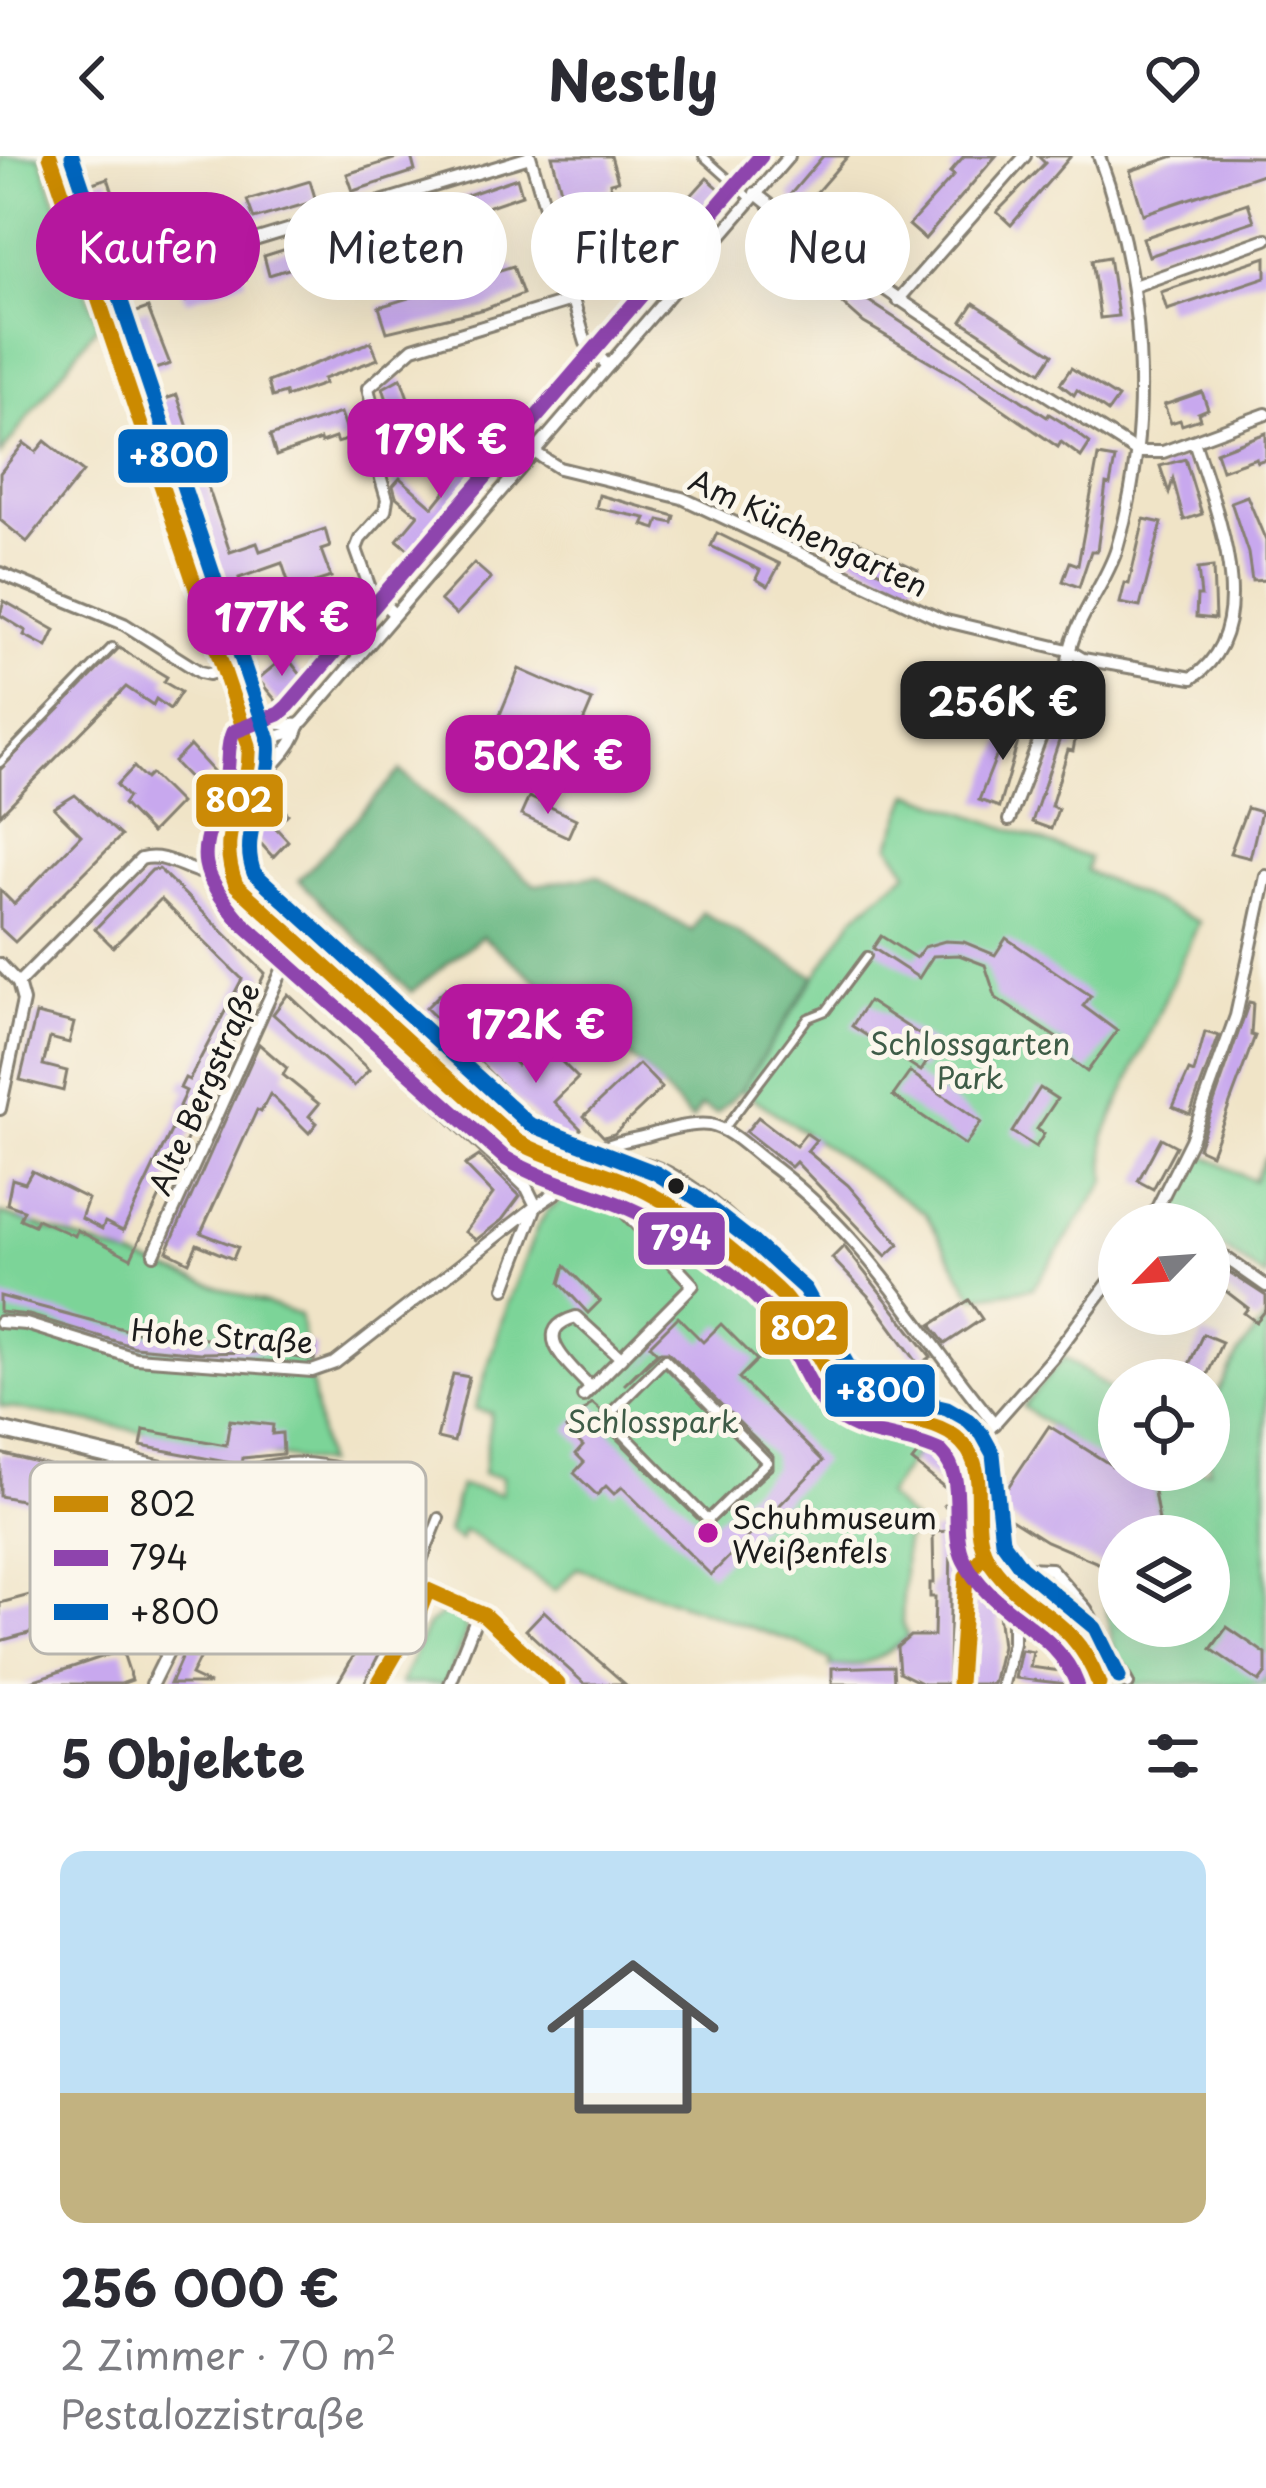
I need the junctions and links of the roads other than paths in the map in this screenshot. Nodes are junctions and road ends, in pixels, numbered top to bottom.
1 (50, 156) edge
2 (703, 156) edge
3 (789, 156) edge
4 (1025, 156) edge
5 (1099, 156) edge
6 (530, 157) edge
7 (62, 192) edge
8 (540, 192) edge
9 (748, 192) edge
10 (757, 192) edge
11 (745, 205) edge
12 (260, 238) edge
13 (1266, 239) edge
14 (910, 286) edge
15 (1133, 286) junction
16 (99, 300) edge
17 (572, 300) joint
18 (898, 300) edge
19 (608, 366) junction
20 (1266, 414) edge
21 (1194, 441) junction
22 (534, 452) junction
23 (1137, 452) junction
24 (0, 573) edge
25 (394, 614) junction
26 (112, 647) dead end
27 (1068, 650) junction
28 (224, 670) junction
29 (238, 712) junction
30 (300, 725) junction
31 (249, 745) junction
32 (0, 763) edge
33 (246, 784) junction
34 (1010, 820) dead end
35 (229, 871) junction
36 (1266, 876) edge
37 (209, 877) junction
38 (293, 952) junction
39 (867, 956) dead end
40 (0, 964) edge
41 (18, 983) junction
42 (0, 1109) edge
43 (722, 1131) junction
44 (583, 1168) junction
45 (601, 1172) junction
46 (570, 1183) dead end
47 (1160, 1203) edge
48 (536, 1206) junction
49 (154, 1254) dead end
50 (1230, 1261) edge
51 (1266, 1286) edge
52 (506, 1288) dead end
53 (1098, 1297) edge
54 (798, 1310) junction
55 (0, 1322) edge
56 (621, 1358) junction
57 (995, 1424) junction
58 (0, 1430) edge
59 (970, 1451) junction
60 (136, 1462) edge
61 (439, 1518) dead end
62 (708, 1520) joint
63 (426, 1550) edge
64 (984, 1555) junction
65 (1006, 1581) junction
66 (428, 1590) joint
67 (426, 1595) edge
68 (1008, 1608) dead end
69 (479, 1611) junction
70 (167, 1654) edge
71 (393, 1654) edge
72 (152, 1684) edge
73 (378, 1684) edge
74 (450, 1684) edge
75 (558, 1684) edge
76 (958, 1684) edge
77 (1003, 1684) edge
78 (1099, 1684) edge
79 (1129, 1684) edge

1 - 7 main road
2 - 9 lane
3 - 10 street
4 - 14 street
5 - 15 street
6 - 8 street
6 - 12 street
11 - 19 street
13 - 15 street
15 - 23 street
16 - 28 main road
17 - 19 street
17 - 25 street
18 - 23 street
19 - 22 street
20 - 21 street
21 - 23 street
21 - 27 street, Am Küchengarten
22 - 25 street
22 - 27 street, Am Küchengarten
23 - 27 street
24 - 28 street
25 - 30 street
26 - 32 lane
27 - 34 street
28 - 29 main road
29 - 30 street
29 - 31 main road
30 - 31 street
30 - 33 street
31 - 33 main road
33 - 35 main road
35 - 37 street
35 - 38 main road
36 - 47 street
37 - 38 street
37 - 41 street
38 - 44 main road
38 - 48 street
38 - 49 street, Alte Bergstraße
39 - 43 lane
40 - 41 street
41 - 42 street
43 - 44 street
43 - 57 street
44 - 45 main road
45 - 54 main road
45 - 54 street
45 - 56 street
46 - 48 street, Hohe Straße
48 - 52 street
48 - 55 street, Hohe Straße
50 - 51 street
53 - 57 street
54 - 59 main road
56 - 56 street
57 - 59 street
58 - 60 street
59 - 64 main road
61 - 63 street
62 - 62 street
64 - 65 main road
64 - 76 street
65 - 78 main road
65 - 79 street
66 - 67 street
66 - 69 street
68 - 77 street
69 - 74 street
69 - 75 street
70 - 72 street
71 - 73 street

